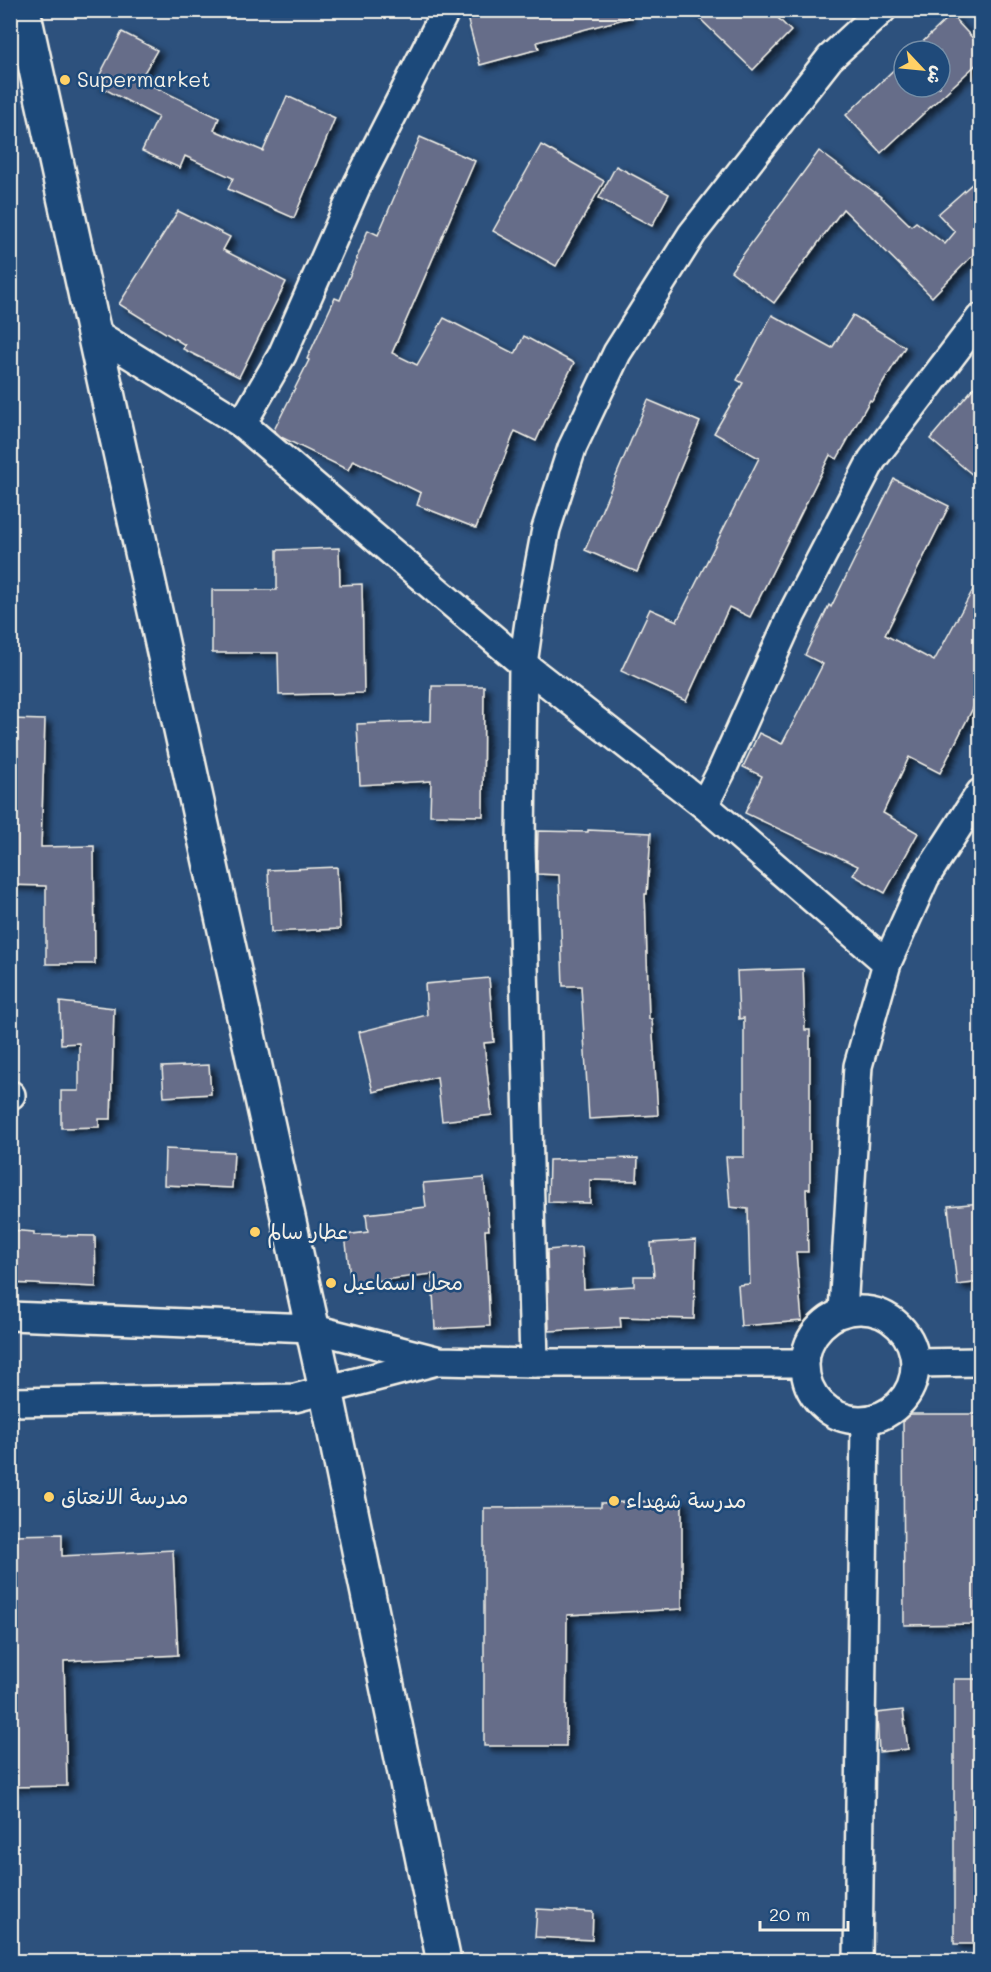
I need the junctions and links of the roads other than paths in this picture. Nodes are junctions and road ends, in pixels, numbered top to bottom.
1 (23, 10) edge
2 (446, 10) edge
3 (882, 10) edge
4 (981, 318) edge
5 (92, 331) junction
6 (242, 424) junction
7 (523, 664) junction
8 (981, 793) edge
9 (704, 805) junction
10 (887, 963) junction
11 (843, 1311) junction
12 (10, 1316) edge
13 (311, 1328) junction
14 (440, 1360) junction
15 (981, 1362) edge
16 (534, 1363) junction
17 (804, 1363) junction
18 (916, 1363) junction
19 (326, 1390) junction
20 (10, 1402) edge
21 (865, 1421) junction
22 (444, 1962) edge
23 (858, 1962) edge

1 - 5 street
2 - 6 street
3 - 7 street
4 - 9 street
5 - 6 street
5 - 13 street
6 - 7 street
7 - 9 street
7 - 16 street
8 - 10 street
9 - 10 street
10 - 11 street
11 - 17 street
11 - 18 street
12 - 13 street
13 - 14 street
13 - 19 street
14 - 16 street
14 - 19 street
15 - 18 street
16 - 17 street
17 - 21 street
18 - 21 street
19 - 20 street
19 - 22 street
21 - 23 street

